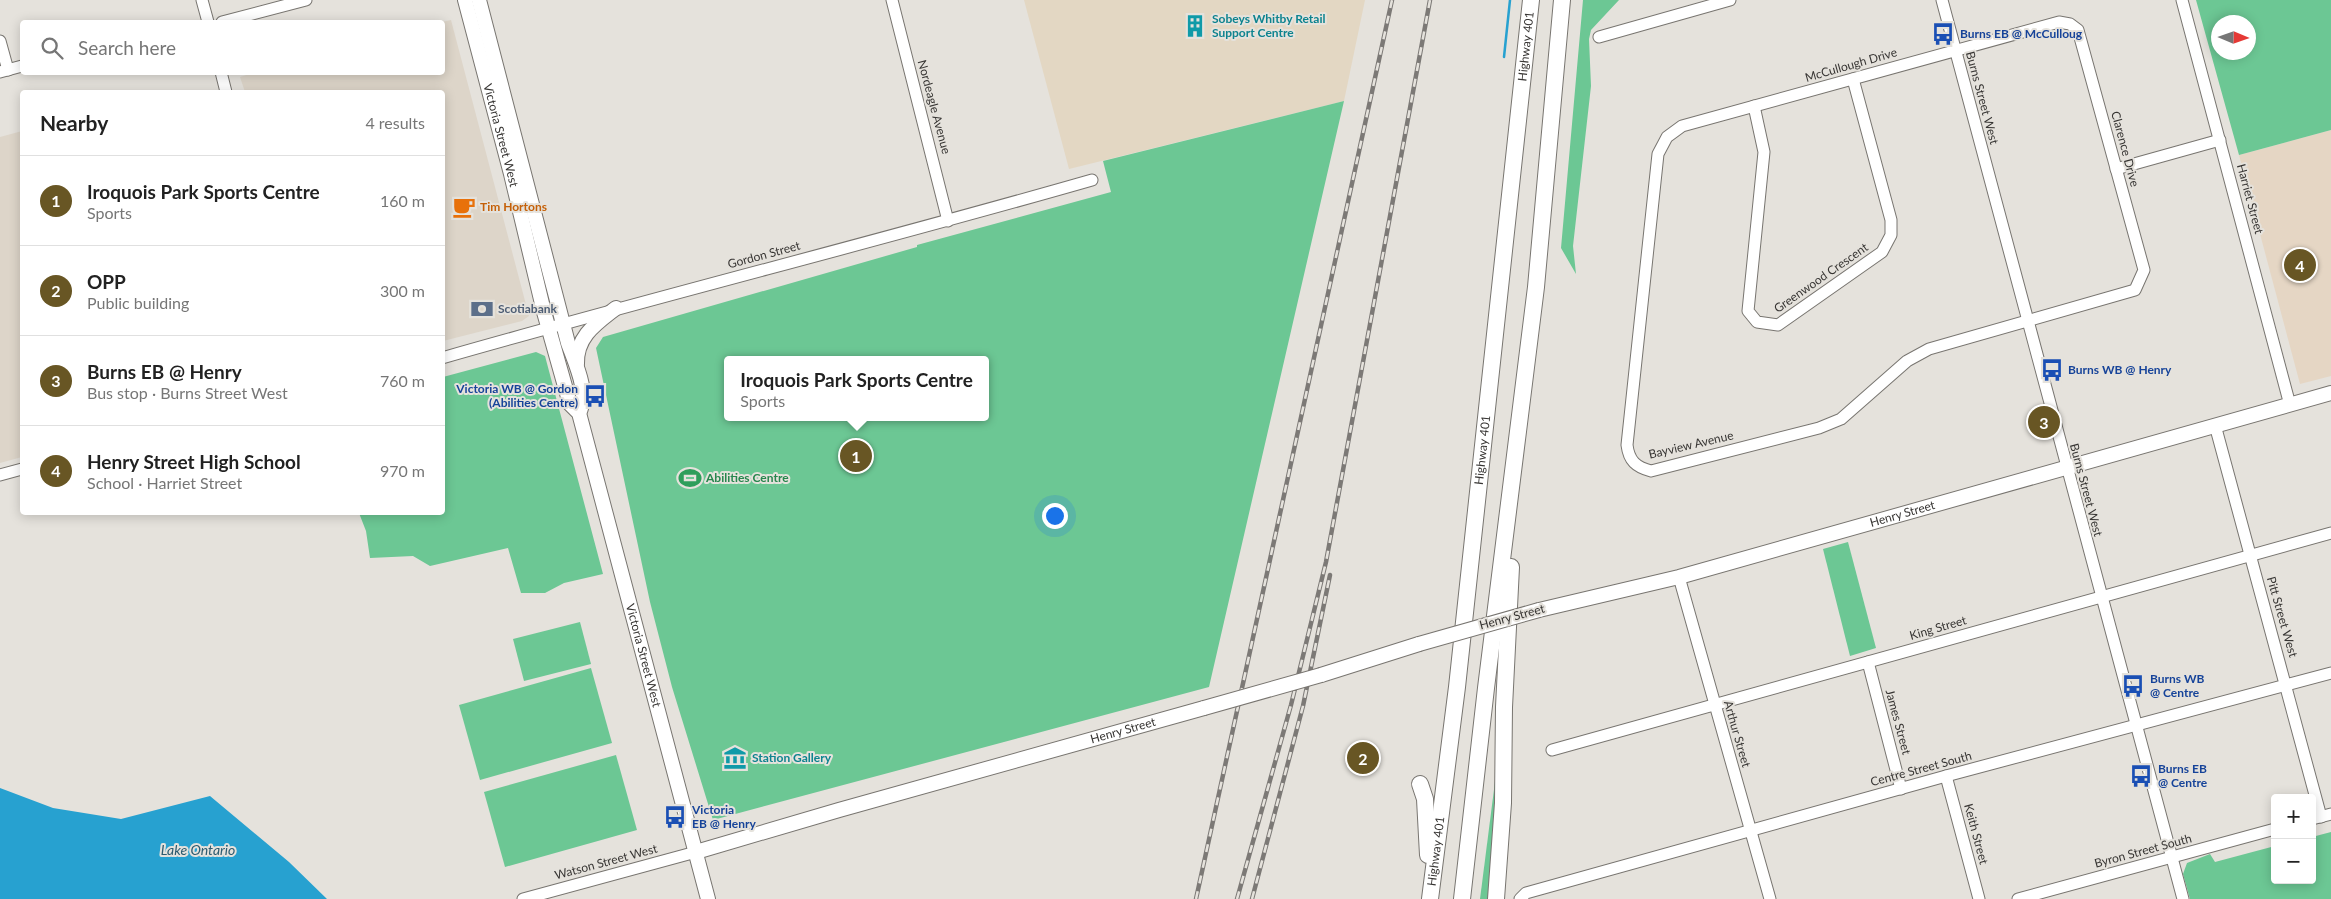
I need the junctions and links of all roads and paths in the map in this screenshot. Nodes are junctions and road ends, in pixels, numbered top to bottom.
1 (202, 0) edge
2 (306, 0) edge
3 (465, 0) edge
4 (478, 0) edge
5 (892, 0) edge
6 (1531, 0) edge
7 (1562, 0) edge
8 (1730, 0) edge
9 (1942, 0) edge
10 (2182, 0) edge
11 (207, 20) edge
12 (230, 20) edge
13 (1599, 37) dead end
14 (0, 41) edge
15 (1955, 50) junction
16 (20, 67) edge
17 (4, 71) edge
18 (222, 75) edge
19 (1853, 79) junction
20 (226, 90) edge
21 (1754, 106) junction
22 (2220, 140) junction
23 (2116, 169) junction
24 (1092, 180) dead end
25 (948, 221) junction
26 (1536, 287) junction
27 (616, 308) junction
28 (2027, 320) junction
29 (563, 323) junction
30 (549, 327) junction
31 (445, 357) edge
32 (577, 369) junction
33 (2331, 394) edge
34 (2290, 405) junction
35 (579, 413) junction
36 (2216, 425) junction
37 (2066, 469) junction
38 (20, 470) edge
39 (0, 475) edge
40 (2331, 533) edge
41 (2250, 556) junction
42 (1679, 577) junction
43 (2101, 596) junction
44 (1868, 662) junction
45 (2331, 673) edge
46 (2286, 685) junction
47 (1715, 705) junction
48 (2136, 726) junction
49 (1552, 750) dead end
50 (1946, 776) junction
51 (1420, 784) dead end
52 (1901, 789) junction
53 (2321, 817) edge
54 (2271, 830) edge
55 (1750, 831) junction
56 (696, 852) junction
57 (2171, 858) junction
58 (1430, 898) edge
59 (1520, 898) edge
60 (523, 899) edge
61 (708, 899) edge
62 (1462, 899) edge
63 (1496, 899) edge
64 (1770, 899) edge
65 (1979, 899) edge
66 (2018, 899) edge
67 (2183, 899) edge

1 - 11 street
2 - 12 street
3 - 30 main road, Victoria Street West
4 - 29 main road, Victoria Street West
5 - 25 street, Nordeagle Avenue
6 - 58 highway, Highway 401
7 - 26 highway
8 - 13 street
9 - 15 street, Burns Street West
10 - 22 street, Harriet Street
14 - 17 street
15 - 19 street, McCullough Drive
15 - 23 street, Clarence Drive
15 - 28 street, Burns Street West
16 - 17 street
18 - 20 street
19 - 21 street, McCullough Drive
19 - 21 street, Greenwood Crescent
21 - 28 street, Bayview Avenue
22 - 23 street
22 - 34 street, Harriet Street
23 - 28 street, Clarence Drive
24 - 25 street, Gordon Street
25 - 27 street, Gordon Street
26 - 62 highway
26 - 63 highway
27 - 29 street, Gordon Street
27 - 32 main road
28 - 37 street, Burns Street West
29 - 30 street, Gordon Street
29 - 32 main road, Victoria Street West
30 - 31 street, Gordon Street
30 - 35 main road, Victoria Street West
32 - 35 main road, Victoria Street West
33 - 34 main road, Henry Street
34 - 36 main road, Henry Street
35 - 56 main road, Victoria Street West
36 - 37 main road, Henry Street
36 - 41 street, Pitt Street West
37 - 42 main road, Henry Street
37 - 43 street, Burns Street West
38 - 39 street
40 - 41 street, King Street
41 - 43 street, King Street
41 - 46 street, Pitt Street West
42 - 47 street, Arthur Street
42 - 56 main road, Henry Street, bridge
43 - 44 street, King Street
43 - 48 street, Burns Street West
44 - 47 street, King Street
44 - 52 street, James Street
45 - 46 street, Centre Street South
46 - 48 street, Centre Street South
46 - 53 street, Pitt Street West
47 - 49 street, King Street
47 - 55 street, Arthur Street
48 - 50 street, Centre Street South
48 - 57 street, Burns Street West
50 - 52 street, Centre Street South
50 - 65 street, Keith Street
51 - 58 highway
52 - 55 street, Centre Street South
54 - 57 street, Byron Street South
55 - 59 street, Centre Street South
55 - 64 street, Arthur Street
56 - 60 street, Watson Street West
56 - 61 main road, Victoria Street West
57 - 66 street, Byron Street South
57 - 67 street, Burns Street West

